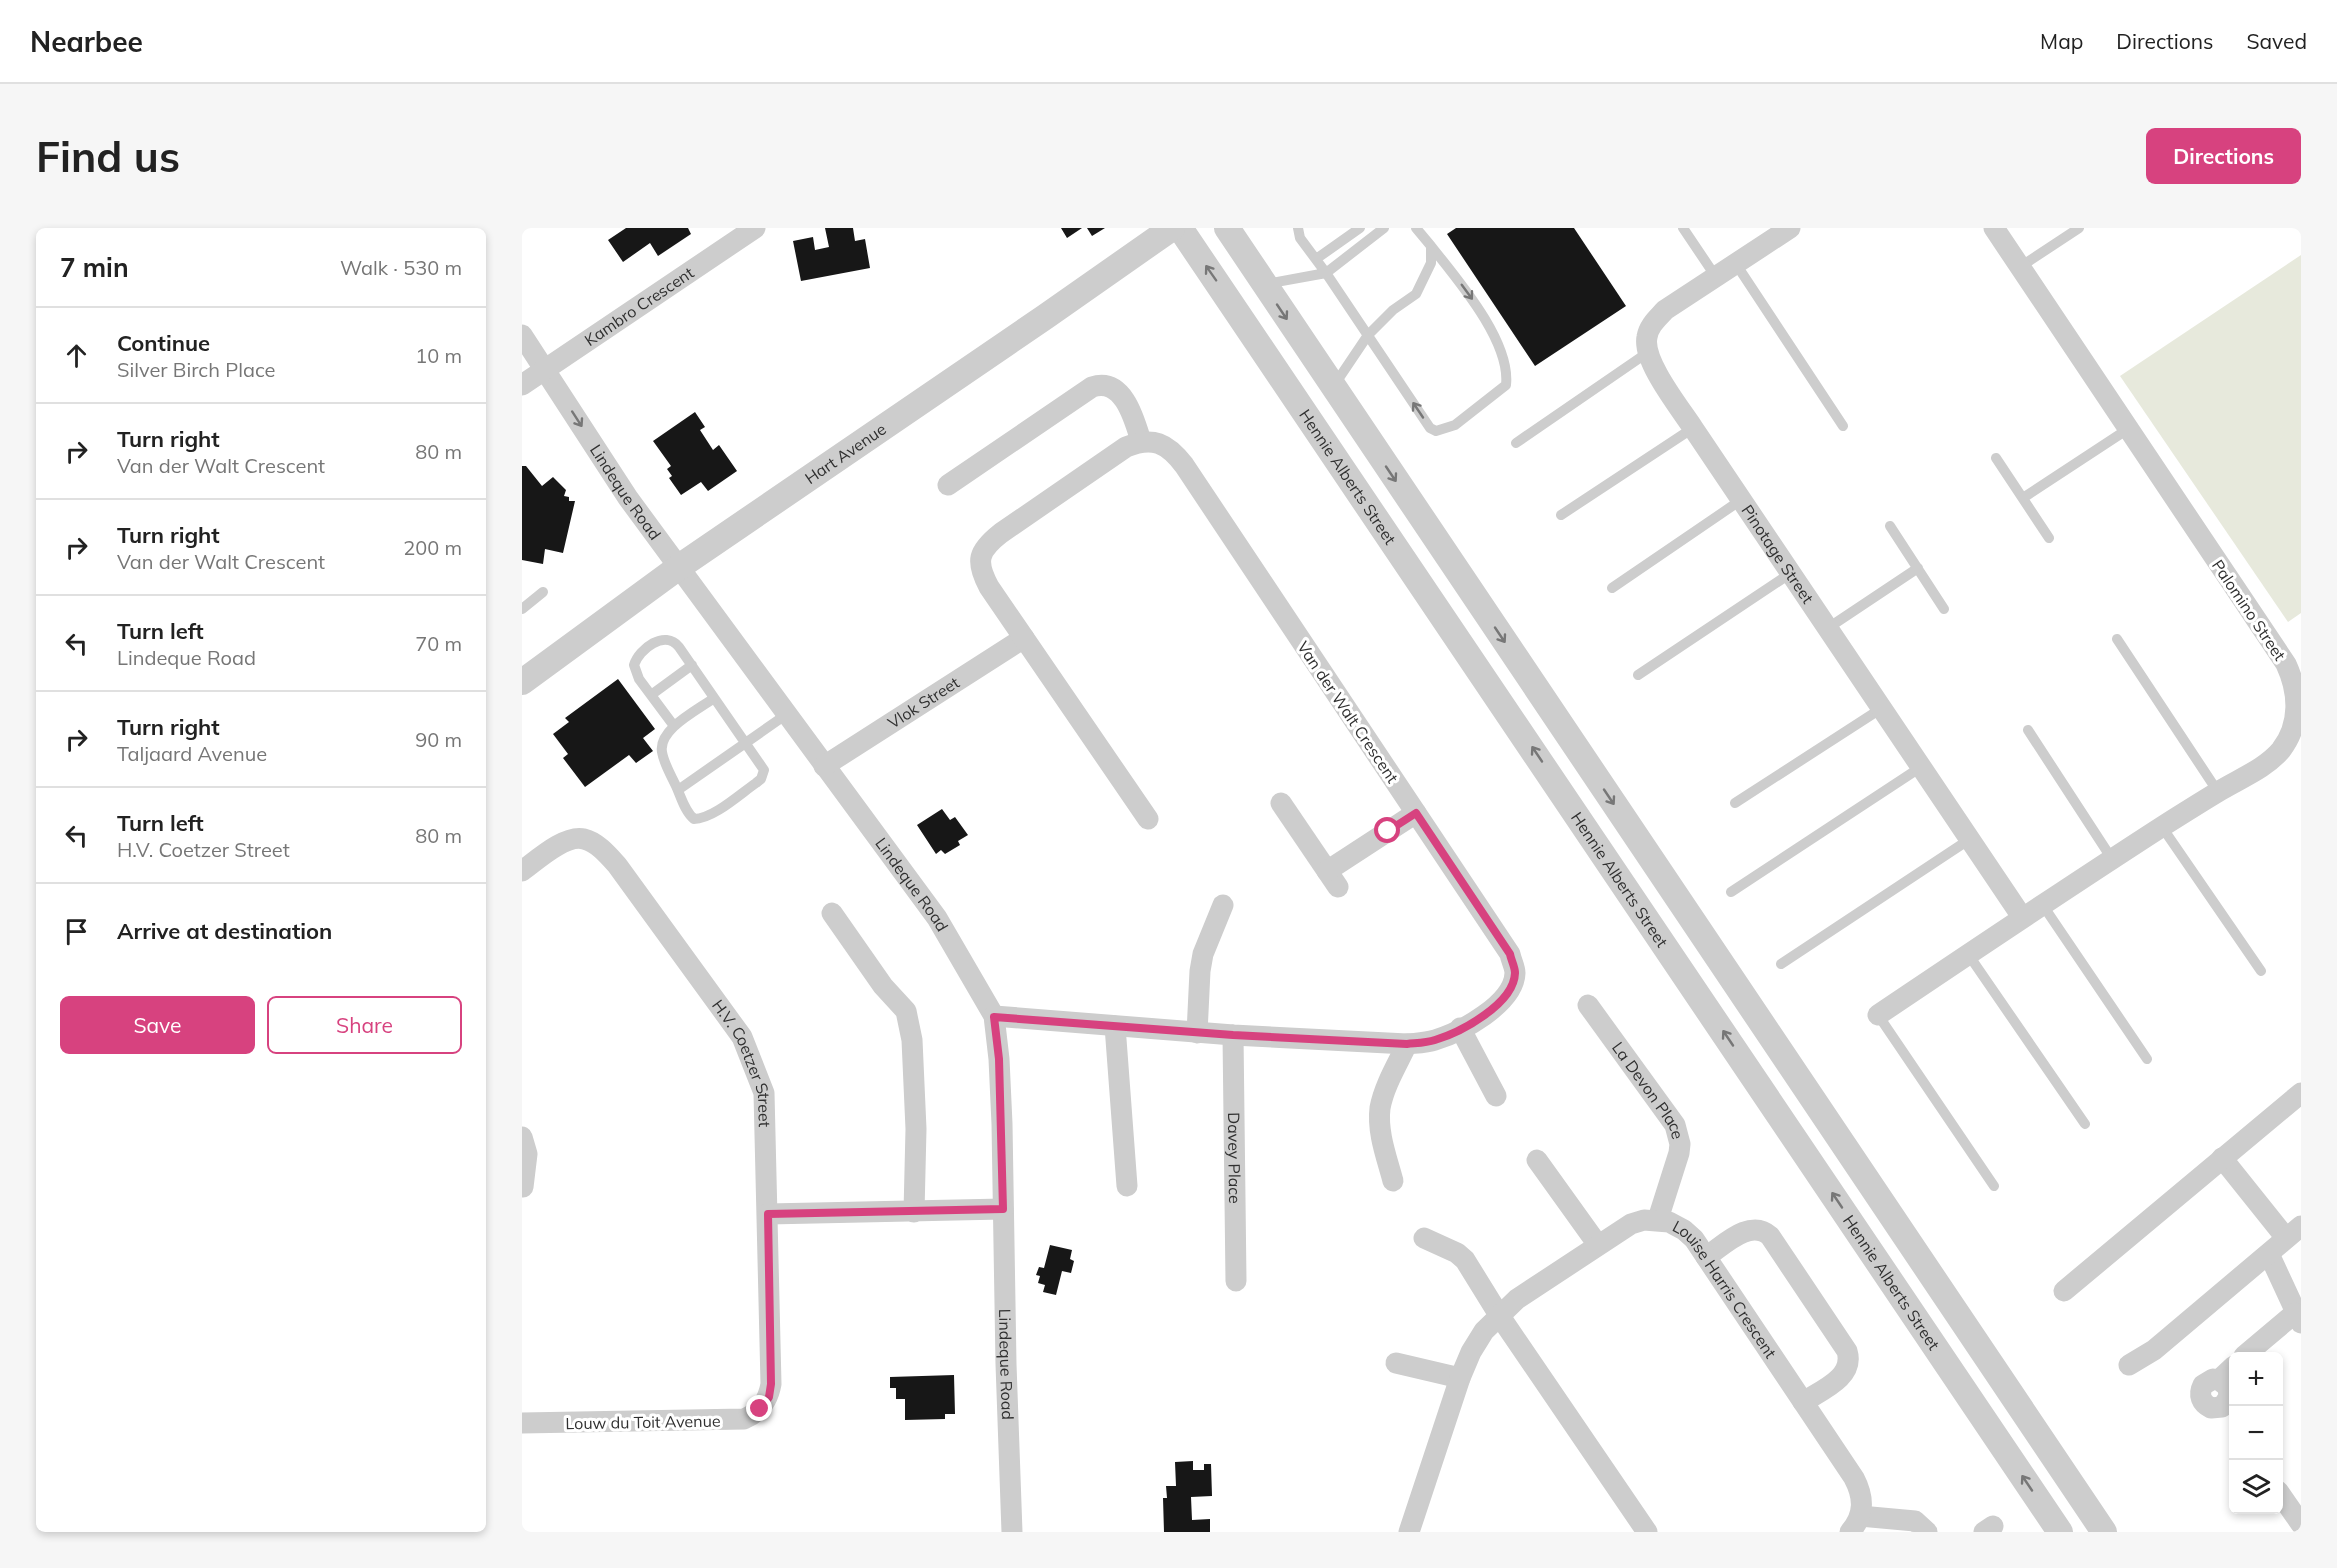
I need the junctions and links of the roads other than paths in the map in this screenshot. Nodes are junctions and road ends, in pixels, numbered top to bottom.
1 (1172, 228) edge
2 (1180, 228) edge
3 (1227, 228) edge
4 (1298, 228) edge
5 (1360, 228) edge
6 (1384, 228) edge
7 (1416, 228) edge
8 (1683, 228) edge
9 (1790, 228) edge
10 (1994, 228) edge
11 (2079, 228) edge
12 (745, 231) edge
13 (1431, 246) junction
14 (1316, 259) junction
15 (1736, 264) junction
16 (2020, 267) junction
17 (1326, 273) junction
18 (1716, 277) junction
19 (1263, 284) junction
20 (522, 335) edge
21 (1368, 335) junction
22 (1647, 353) junction
23 (545, 369) junction
24 (522, 385) edge
25 (1333, 388) junction
26 (1843, 426) dead end
27 (1693, 428) junction
28 (2128, 429) junction
29 (1140, 441) junction
30 (1516, 443) dead end
31 (1996, 458) dead end
32 (948, 485) dead end
33 (2023, 498) junction
34 (1742, 500) junction
35 (1561, 515) dead end
36 (1890, 526) dead end
37 (2049, 538) dead end
38 (679, 567) junction
39 (1918, 568) junction
40 (1791, 573) junction
41 (1612, 588) dead end
42 (543, 592) dead end
43 (522, 609) edge
44 (1944, 609) dead end
45 (1828, 628) junction
46 (1024, 638) junction
47 (2117, 639) dead end
48 (692, 665) junction
49 (1638, 675) dead end
50 (522, 682) edge
51 (651, 695) junction
52 (714, 698) junction
53 (1881, 708) junction
54 (787, 714) junction
55 (2298, 721) edge
56 (674, 726) junction
57 (2028, 730) dead end
58 (746, 742) junction
59 (824, 766) junction
60 (1921, 767) junction
61 (678, 790) junction
62 (2218, 792) junction
63 (1281, 803) dead end
64 (1735, 803) dead end
65 (1416, 813) junction
66 (1148, 819) dead end
67 (2162, 827) junction
68 (1970, 839) junction
69 (2112, 859) junction
70 (522, 871) edge
71 (1731, 892) dead end
72 (2042, 904) junction
73 (1223, 905) dead end
74 (832, 913) dead end
75 (2022, 917) junction
76 (1968, 954) junction
77 (1781, 964) dead end
78 (2261, 971) dead end
79 (1588, 1005) dead end
80 (1878, 1015) joint
81 (994, 1017) junction
82 (1115, 1026) junction
83 (1460, 1028) junction
84 (1197, 1033) junction
85 (1233, 1035) junction
86 (1407, 1044) junction
87 (2147, 1059) dead end
88 (2301, 1093) edge
89 (1496, 1096) dead end
90 (2085, 1124) dead end
91 (522, 1137) edge
92 (2222, 1158) junction
93 (1537, 1160) dead end
94 (1393, 1181) dead end
95 (1127, 1186) dead end
96 (1994, 1186) dead end
97 (523, 1187) edge
98 (1003, 1209) junction
99 (914, 1212) junction
100 (768, 1214) junction
101 (1658, 1219) junction
102 (2293, 1232) edge
103 (1424, 1238) dead end
104 (1598, 1245) junction
105 (2269, 1254) junction
106 (1706, 1257) junction
107 (1236, 1281) dead end
108 (2064, 1291) dead end
109 (1499, 1315) junction
110 (2298, 1318) edge
111 (2250, 1352) edge
112 (1396, 1363) dead end
113 (2129, 1365) dead end
114 (2226, 1373) edge
115 (1460, 1378) junction
116 (1803, 1402) junction
117 (760, 1409) joint
118 (2228, 1415) edge
119 (522, 1423) edge
120 (2283, 1498) edge
121 (1855, 1524) edge
122 (2301, 1524) edge
123 (1012, 1532) edge
124 (1409, 1532) edge
125 (1647, 1532) edge
126 (1927, 1532) edge
127 (2060, 1532) edge
128 (2104, 1532) edge

1 - 38 street, Hart Avenue
127 -> 2 street, Hennie Alberts Street
3 - 19 street
4 - 14 lane
5 - 14 lane
6 - 17 lane
7 - 13 lane
8 - 18 lane
9 - 15 street
10 - 16 street, Palomino Street
11 - 16 lane
12 - 23 street, Kambro Crescent
13 - 21 lane
13 -> 21 lane
14 - 17 lane
15 - 18 street
15 - 26 lane
16 - 28 street, Palomino Street
17 - 19 lane
17 - 21 lane
18 - 22 street
19 -> 25 street
20 - 23 street, Lindeque Road
21 - 25 lane
22 - 27 street, Pinotage Street
22 - 30 lane
23 - 24 street, Kambro Crescent
23 -> 38 street, Lindeque Road
25 -> 128 street
27 - 34 street, Pinotage Street
27 - 35 lane
28 - 33 lane
28 - 55 street, Palomino Street
29 - 32 street
29 - 46 street
29 - 65 street, Van der Walt Crescent
31 - 33 lane
33 - 37 lane
34 - 40 street, Pinotage Street
34 - 41 lane
36 - 39 lane
38 - 50 street, Hart Avenue
38 - 54 street, Lindeque Road
39 - 44 lane
39 - 45 lane
40 - 45 street, Pinotage Street
40 - 49 lane
42 - 43 lane
45 - 53 street, Pinotage Street
46 - 59 street, Vlok Street
46 - 66 street
47 - 62 lane
48 - 51 lane
48 - 51 lane
48 - 52 lane
51 - 56 lane
52 - 56 lane
52 - 58 lane
53 - 60 street, Pinotage Street
53 - 64 lane
54 - 58 lane
54 - 59 street, Lindeque Road
55 - 62 street, Palomino Street
56 - 61 lane
57 - 69 lane
58 - 61 lane
58 - 61 lane
59 - 81 street, Lindeque Road
60 - 68 street, Pinotage Street
60 - 71 lane
62 - 67 street, Palomino Street
63 - 65 street
65 - 83 street, Van der Walt Crescent
67 - 69 street, Palomino Street
67 - 78 lane
68 - 75 street, Pinotage Street
68 - 77 lane
69 - 72 street, Palomino Street
70 - 100 street, H.V. Coetzer Street
72 - 75 street, Palomino Street
72 - 87 lane
73 - 84 street
74 - 99 street
75 - 76 street, Palomino Street
76 - 80 street, Palomino Street
76 - 90 lane
79 - 101 street, La Devon Place
80 - 96 lane
81 - 82 street, Van der Walt Crescent
81 - 98 street, Lindeque Road
82 - 84 street, Van der Walt Crescent
82 - 95 street
83 - 86 street, Van der Walt Crescent
83 - 89 street
84 - 85 street, Van der Walt Crescent
85 - 86 street, Van der Walt Crescent
85 - 107 street, Davey Place
86 - 94 street
88 - 92 street
91 - 97 street
92 - 102 street
92 - 108 street
93 - 104 street
98 - 99 street
98 - 123 street, Lindeque Road
99 - 100 street
100 - 117 street, H.V. Coetzer Street
101 - 104 street, Louise Harris Crescent
101 - 106 street, Louise Harris Crescent
102 - 105 street
103 - 109 street
104 - 109 street, Louise Harris Crescent
105 - 110 street
105 - 113 street
106 - 116 street, Louise Harris Crescent
106 - 116 street
109 - 115 street, Louise Harris Crescent
109 - 125 street
110 - 111 street
112 - 115 street
114 - 118 street
115 - 124 street, Louise Harris Crescent
116 - 121 street, Louise Harris Crescent
117 - 119 street, Louw du Toit Avenue
120 - 122 street
121 - 126 street

